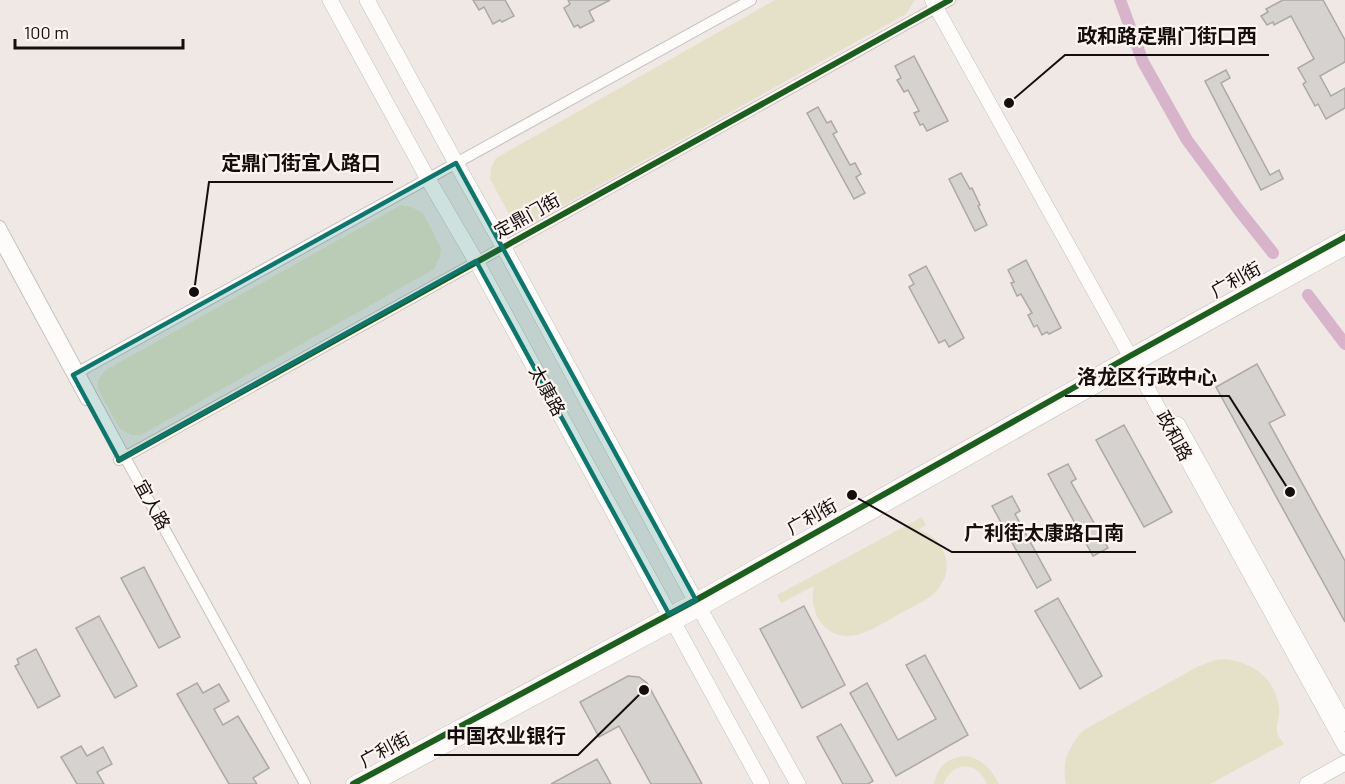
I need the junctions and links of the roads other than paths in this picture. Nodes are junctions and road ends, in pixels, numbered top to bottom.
1 (330, 0) edge
2 (367, 0) edge
3 (751, 0) edge
4 (940, 2) edge
5 (456, 163) junction
6 (428, 179) junction
7 (0, 226) edge
8 (1345, 237) edge
9 (0, 242) edge
10 (503, 246) junction
11 (1345, 248) edge
12 (476, 261) junction
13 (1136, 358) junction
14 (76, 373) junction
15 (122, 458) junction
16 (698, 604) junction
17 (671, 619) junction
18 (1345, 724) edge
19 (1345, 747) edge
20 (1345, 763) edge
21 (297, 784) edge
22 (305, 784) edge
23 (353, 784) edge
24 (374, 784) edge
25 (762, 784) edge
26 (798, 784) edge
27 (1307, 784) edge

1 - 6 main road, 太康路
2 - 5 main road, 太康路
3 - 5 street
4 - 10 street, 定鼎门街
4 - 13 street, 政和路
5 - 6 street
5 - 10 main road, 太康路
6 - 12 main road, 太康路
6 - 14 street
7 - 14 street, 宜人路
8 - 13 street, 广利街
9 - 14 street, 宜人路
10 - 12 street, 定鼎门街
10 - 16 main road, 太康路
11 - 13 street, 广利街
12 - 15 street, 定鼎门街
12 - 17 main road, 太康路
13 - 16 street, 广利街
13 - 18 street, 政和路
13 - 19 street, 政和路
14 - 15 street, 宜人路
15 - 21 street, 宜人路
15 - 22 street, 宜人路
16 - 17 street, 广利街
16 - 26 main road, 太康路
17 - 23 street, 广利街
17 - 24 street, 广利街
17 - 25 main road, 太康路
20 - 27 main road

